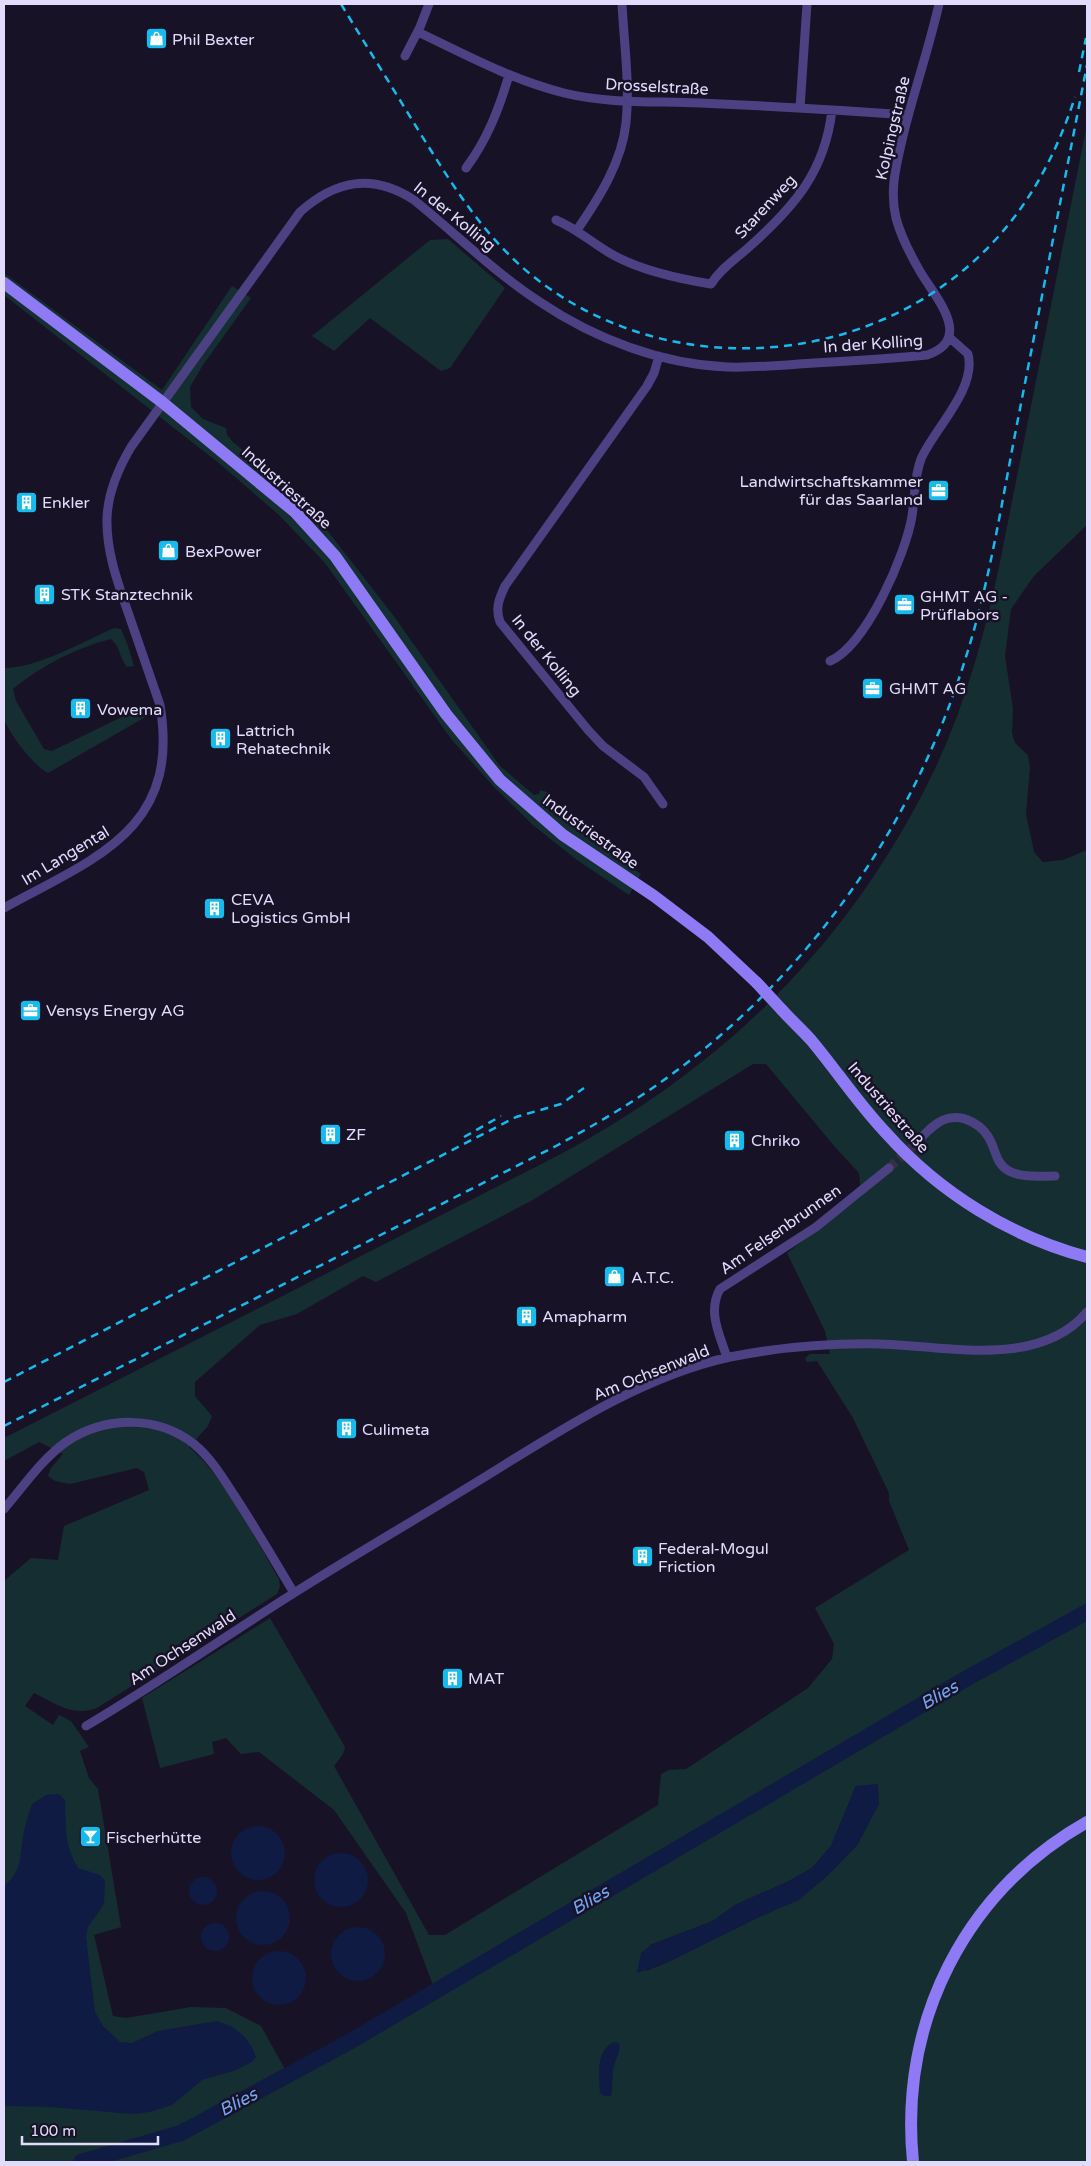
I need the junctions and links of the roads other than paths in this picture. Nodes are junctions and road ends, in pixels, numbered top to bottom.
1 (429, 4) edge
2 (622, 4) edge
3 (806, 4) edge
4 (938, 4) edge
5 (418, 32) junction
6 (405, 56) dead end
7 (509, 75) junction
8 (627, 102) junction
9 (800, 108) junction
10 (832, 110) junction
11 (908, 115) junction
12 (466, 168) dead end
13 (556, 220) dead end
14 (577, 230) junction
15 (4, 283) edge
16 (949, 337) junction
17 (659, 356) junction
18 (162, 402) junction
19 (830, 661) dead end
20 (663, 804) dead end
21 (4, 908) edge
22 (916, 1143) tunnel mouth
23 (890, 1168) tunnel mouth
24 (1055, 1176) dead end
25 (1087, 1257) edge
26 (1087, 1312) edge
27 (727, 1358) junction
28 (4, 1509) edge
29 (294, 1593) junction
30 (86, 1726) dead end
31 (1087, 1822) edge
32 (913, 2162) edge

1 - 5 street
2 - 8 street
3 - 9 street
4 - 11 street, Kolpingstraße
5 - 6 street
5 - 7 street, Drosselstraße
7 - 8 street, Drosselstraße
7 - 12 street
8 - 9 street, Drosselstraße
8 - 14 street
9 - 10 street, Drosselstraße
10 - 11 street, Drosselstraße
10 - 14 street, Starenweg
11 - 16 street, Kolpingstraße
13 - 14 street
15 - 18 street, Industriestraße
16 - 17 street, In der Kolling
16 - 19 street
17 - 18 street, In der Kolling
17 - 20 street, In der Kolling
18 - 21 street, Im Langental
18 - 25 street, Industriestraße, bridge
22 - 24 street
23 - 27 street, Am Felsenbrunnen
26 - 27 street, Am Ochsenwald
27 - 29 street, Am Ochsenwald
28 - 29 street
29 - 30 street, Am Ochsenwald
31 - 32 street

